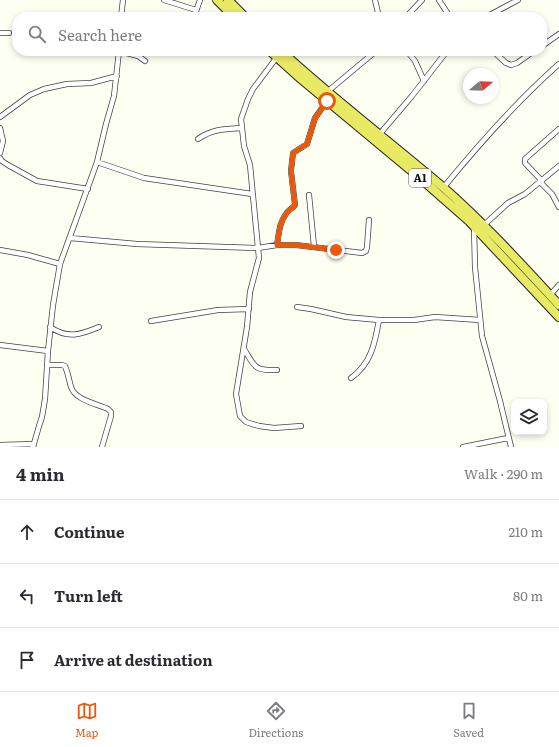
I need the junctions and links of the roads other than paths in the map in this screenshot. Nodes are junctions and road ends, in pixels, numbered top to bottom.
1 (123, 0) edge
2 (164, 0) edge
3 (200, 0) edge
4 (217, 0) edge
5 (375, 0) edge
6 (422, 0) edge
7 (439, 0) edge
8 (518, 0) edge
9 (230, 1) edge
10 (196, 10) joint
11 (121, 12) edge
12 (229, 12) edge
13 (240, 12) edge
14 (378, 12) edge
15 (411, 12) edge
16 (447, 12) edge
17 (495, 12) edge
18 (0, 33) edge
19 (8, 33) dead end
20 (558, 36) edge
21 (547, 43) edge
22 (119, 56) edge
23 (138, 56) edge
24 (277, 56) edge
25 (281, 56) edge
26 (282, 56) edge
27 (370, 56) edge
28 (411, 56) edge
29 (443, 56) edge
30 (498, 56) edge
31 (527, 56) edge
32 (145, 61) dead end
33 (559, 64) edge
34 (117, 76) junction
35 (424, 81) junction
36 (327, 92) junction
37 (327, 101) junction
38 (0, 117) edge
39 (0, 128) edge
40 (241, 128) junction
41 (559, 129) edge
42 (198, 138) dead end
43 (376, 138) junction
44 (0, 153) edge
45 (0, 158) edge
46 (97, 162) junction
47 (559, 166) edge
48 (541, 182) junction
49 (443, 188) junction
50 (88, 189) junction
51 (252, 194) junction
52 (309, 195) dead end
53 (559, 207) edge
54 (368, 220) dead end
55 (484, 225) junction
56 (474, 226) junction
57 (70, 238) junction
58 (277, 245) junction
59 (314, 246) junction
60 (258, 248) junction
61 (0, 250) edge
62 (60, 264) junction
63 (559, 285) edge
64 (550, 295) junction
65 (559, 305) edge
66 (296, 307) dead end
67 (249, 309) junction
68 (559, 317) edge
69 (379, 320) junction
70 (480, 320) junction
71 (151, 321) dead end
72 (50, 327) junction
73 (99, 327) dead end
74 (0, 345) edge
75 (244, 349) junction
76 (48, 351) junction
77 (47, 365) junction
78 (277, 370) dead end
79 (351, 378) dead end
80 (301, 426) dead end
81 (508, 438) junction
82 (0, 445) edge
83 (34, 446) edge
84 (102, 447) edge
85 (463, 447) edge
86 (511, 447) edge

1 - 11 street
2 - 10 street
3 - 10 street
4 - 12 highway
5 - 14 street
6 - 15 street
7 - 16 street
8 - 17 street
9 - 13 highway
18 - 19 street
20 - 21 street
22 - 34 street
23 - 32 street
24 - 40 street
25 - 37 highway, A1
26 - 36 highway, A1
27 - 36 street
28 - 35 street
29 - 35 street
30 - 31 street
33 - 49 street
34 - 38 street
34 - 46 street
35 - 43 street
36 - 43 highway, A1
37 - 43 highway, A1
37 - 58 street
39 - 44 street
40 - 42 street
40 - 51 street
41 - 48 street
43 - 49 highway, A1
43 - 56 highway, A1
45 - 50 street
46 - 50 street
46 - 51 street
47 - 48 street
48 - 53 street
48 - 55 street
49 - 55 highway, A1
50 - 57 street
51 - 60 street
52 - 59 street
54 - 59 street
55 - 64 highway, A1
56 - 68 highway, A1
56 - 70 street
57 - 60 street
57 - 62 street
58 - 59 street
58 - 60 street
60 - 67 street
61 - 62 street
62 - 72 street
63 - 64 street
64 - 65 highway, A1
66 - 69 street
67 - 71 street
67 - 75 street
69 - 70 street
69 - 79 street
70 - 81 street
72 - 73 street
72 - 76 street
74 - 76 street
75 - 78 street
75 - 80 street
76 - 77 street
77 - 83 street
77 - 84 street
81 - 85 street
81 - 86 street
82 - 83 street

